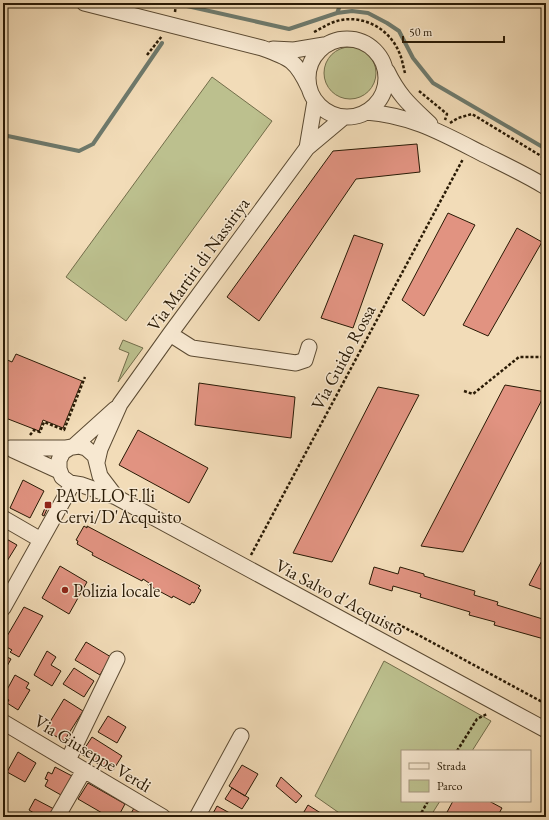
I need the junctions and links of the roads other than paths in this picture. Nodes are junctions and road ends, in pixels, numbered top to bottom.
1 (84, 3) edge
2 (324, 45) junction
3 (262, 48) junction
4 (385, 67) junction
5 (312, 94) junction
6 (366, 112) junction
7 (344, 117) junction
8 (438, 131) junction
9 (307, 148) junction
10 (546, 187) edge
11 (170, 334) junction
12 (310, 347) dead end
13 (120, 404) junction
14 (73, 446) junction
15 (11, 448) edge
16 (97, 464) junction
17 (59, 471) junction
18 (75, 484) junction
19 (116, 497) junction
20 (3, 518) edge
21 (41, 540) junction
22 (3, 608) edge
23 (118, 659) dead end
24 (3, 722) edge
25 (546, 730) edge
26 (241, 736) dead end
27 (68, 760) junction
28 (84, 770) junction
29 (57, 817) edge
30 (163, 817) edge
31 (197, 817) edge

1 - 3 street
2 - 3 street
2 - 4 street
2 - 5 street
3 - 5 street
4 - 6 street
4 - 8 street
5 - 7 street
5 - 9 street, Via Martiri di Nassiriya
6 - 7 street
6 - 8 street
7 - 9 street, Via Martiri di Nassiriya
8 - 10 street
9 - 11 street, Via Martiri di Nassiriya
11 - 12 street
11 - 13 street, Via Martiri di Nassiriya
13 - 14 street, Via Martiri di Nassiriya
13 - 16 street, Via Martiri di Nassiriya
14 - 15 street
14 - 16 street
14 - 17 street
15 - 17 street
16 - 18 street
16 - 19 street
17 - 18 street
18 - 19 street
18 - 21 street
19 - 25 street, Via Salvo d'Acquisto
20 - 21 street
21 - 22 street
23 - 27 street
24 - 27 street, Via Giuseppe Verdi
26 - 31 street
27 - 28 street, Via Giuseppe Verdi
28 - 29 street
28 - 30 street, Via Giuseppe Verdi

